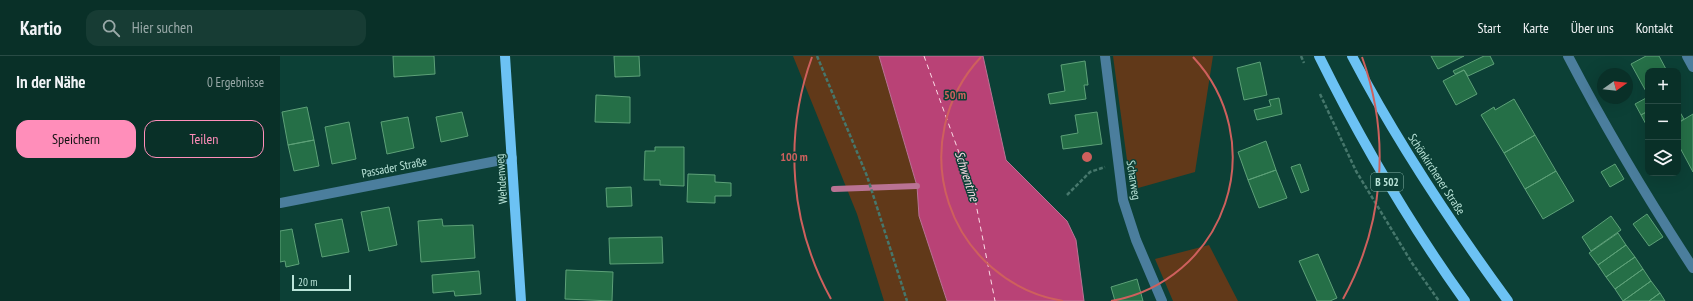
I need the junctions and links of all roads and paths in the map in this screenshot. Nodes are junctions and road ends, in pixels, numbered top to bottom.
1 (505, 56) edge
2 (817, 56) edge
3 (1104, 56) edge
4 (1301, 56) edge
5 (1319, 56) edge
6 (1352, 56) edge
7 (1568, 56) edge
8 (1687, 56) edge
9 (1693, 67) edge
10 (1307, 68) dead end
11 (1319, 93) dead end
12 (512, 158) junction
13 (1118, 162) junction
14 (1067, 195) dead end
15 (280, 203) edge
16 (1693, 268) edge
17 (521, 301) edge
18 (907, 301) edge
19 (1162, 301) edge
20 (1439, 301) edge
21 (1465, 301) edge
22 (1508, 301) edge

1 - 12 main road, Wehdenweg
2 - 18 path
3 - 13 street, Scharweg
4 - 10 path
5 - 21 main road, B 502
6 - 22 main road, Schönkirchener Straße / B 502
7 - 16 street
8 - 9 street
11 - 20 path
12 - 15 street, Passader Straße
12 - 17 main road, Wehdenweg
13 - 14 path
13 - 19 street, Scharweg

